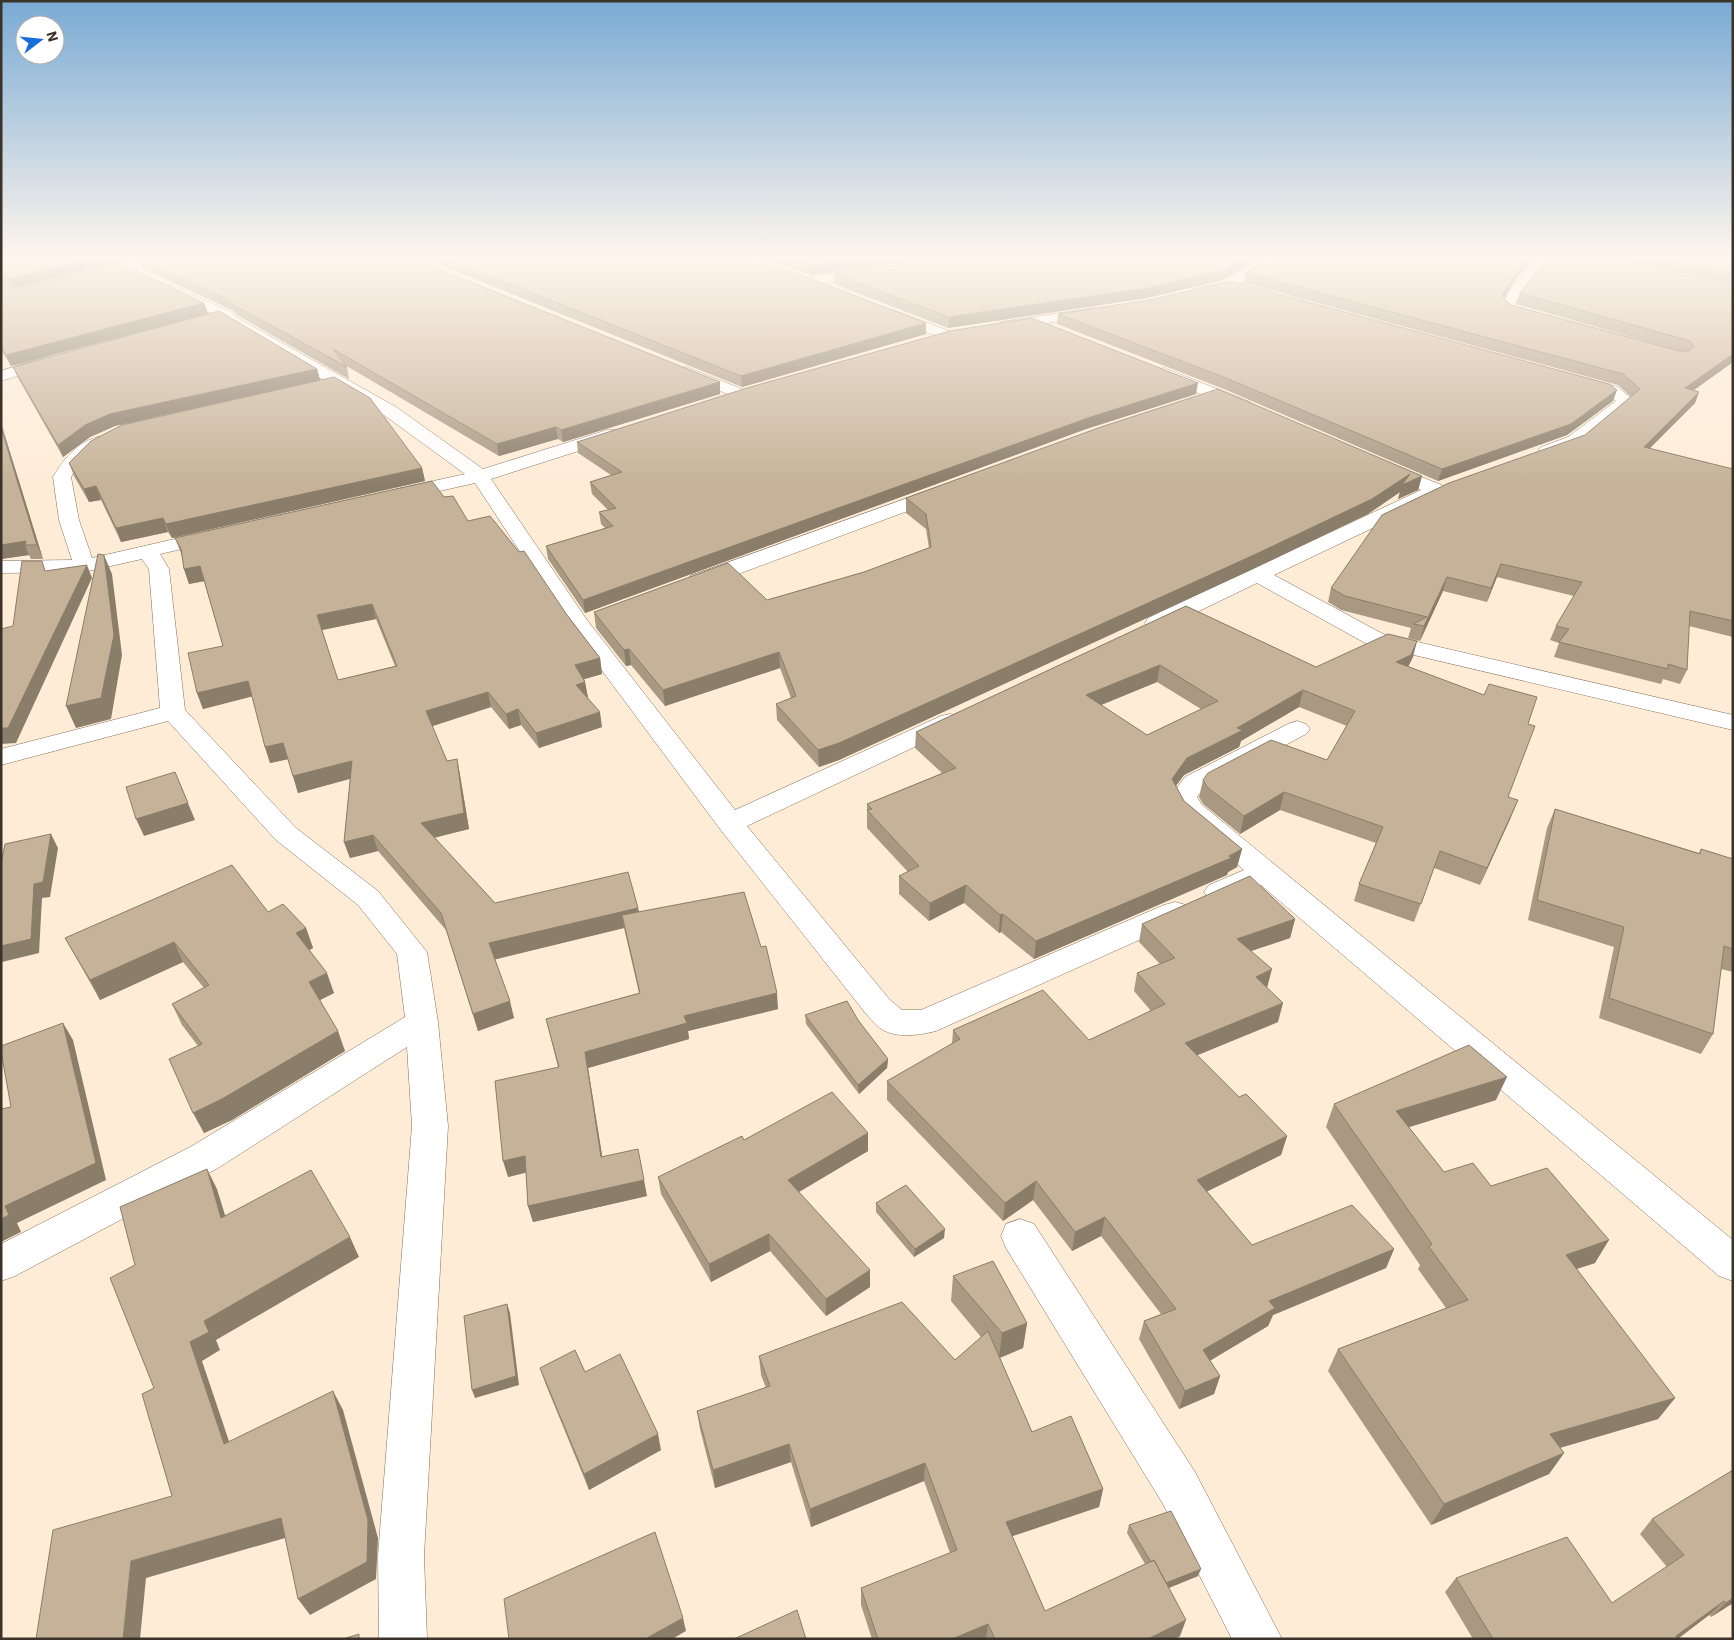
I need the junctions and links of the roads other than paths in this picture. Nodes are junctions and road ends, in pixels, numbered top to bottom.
1 (243, 333) edge
2 (941, 333) edge
3 (963, 333) edge
4 (1060, 333) edge
5 (947, 335) junction
6 (1069, 336) edge
7 (919, 343) edge
8 (68, 357) edge
9 (668, 365) edge
10 (1143, 365) edge
11 (5, 373) edge
12 (1564, 377) edge
13 (760, 389) edge
14 (741, 394) junction
15 (1217, 394) junction
16 (713, 403) edge
17 (1190, 403) edge
18 (1261, 413) edge
19 (629, 429) edge
20 (113, 436) edge
21 (1528, 457) edge
22 (1367, 459) edge
23 (480, 476) junction
24 (957, 486) edge
25 (385, 497) edge
26 (233, 531) edge
27 (148, 550) junction
28 (84, 566) junction
29 (1, 567) edge
30 (1259, 576) junction
31 (681, 587) edge
32 (1139, 631) edge
33 (969, 711) edge
34 (172, 712) junction
35 (1733, 722) edge
36 (1296, 729) dead end
37 (1, 757) edge
38 (730, 823) junction
39 (1264, 872) junction
40 (422, 1022) junction
41 (1020, 1236) dead end
42 (1, 1264) edge
43 (1733, 1264) edge
44 (403, 1639) edge
45 (1258, 1639) edge

1 - 23 street
2 - 5 street
3 - 5 street
4 - 6 street
5 - 7 street
8 - 11 street
9 - 14 street
10 - 15 street
12 - 21 street
13 - 14 street
14 - 16 street
15 - 17 street
15 - 18 street
19 - 23 street
20 - 28 street
22 - 30 street
23 - 25 street
23 - 38 street
24 - 31 street
26 - 27 street
27 - 28 street
27 - 34 street
28 - 29 street
30 - 32 street
30 - 35 street
33 - 38 street
34 - 37 street
34 - 40 street
36 - 39 street
38 - 39 street
39 - 43 street
40 - 42 street
40 - 44 street
41 - 45 street

